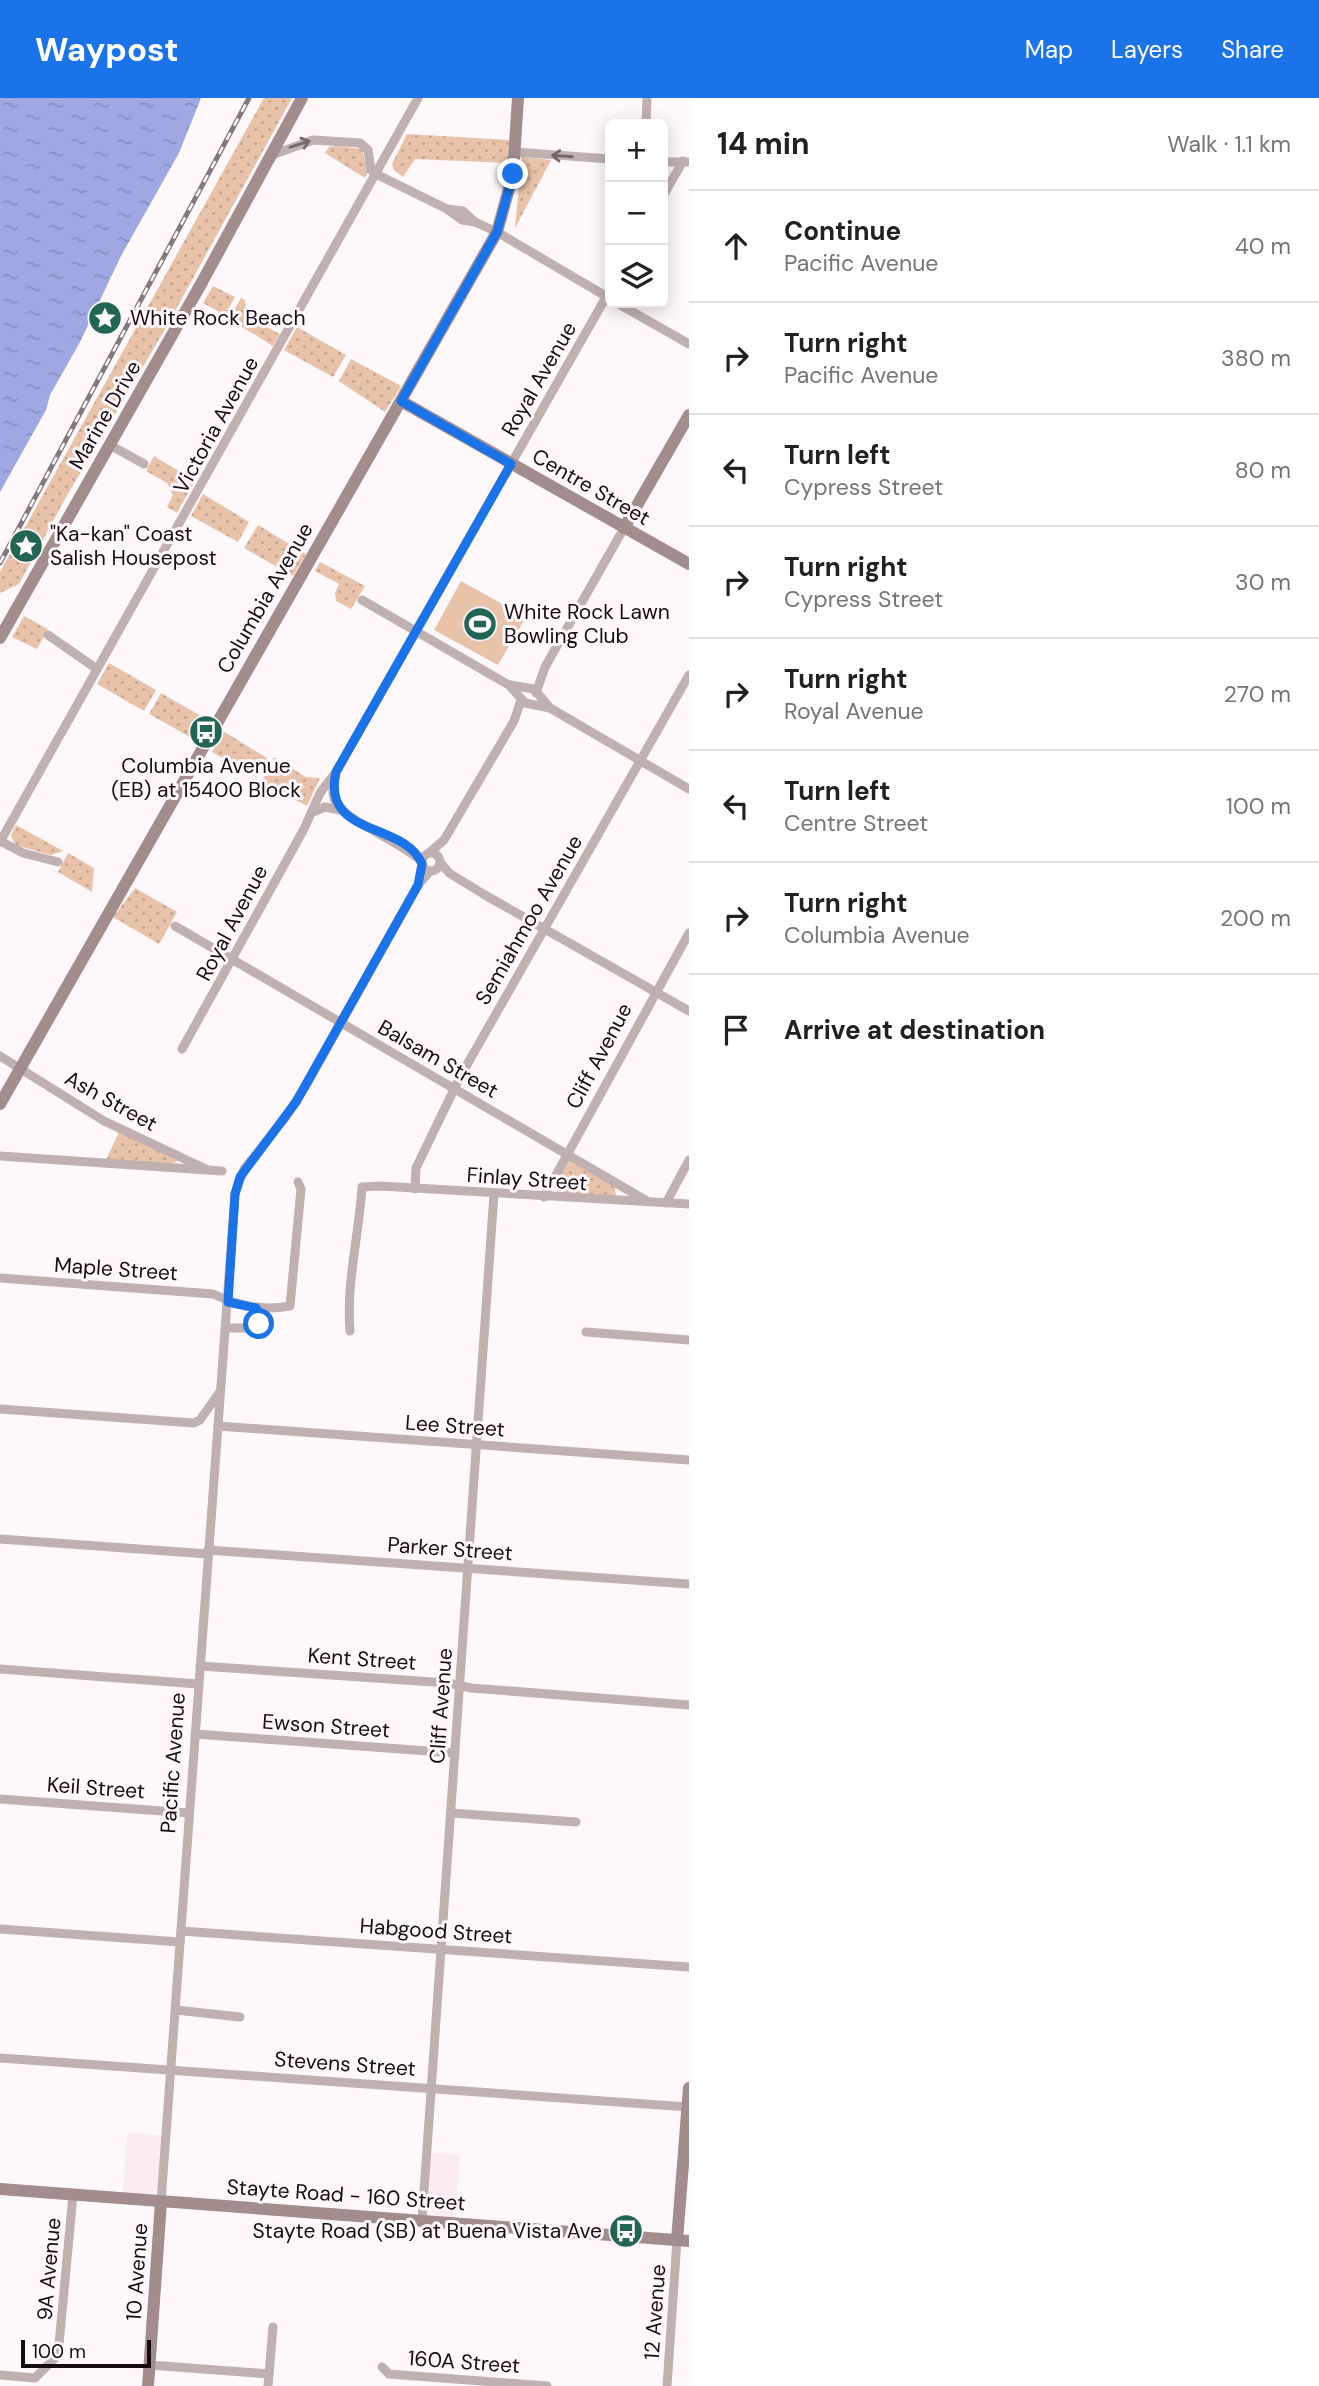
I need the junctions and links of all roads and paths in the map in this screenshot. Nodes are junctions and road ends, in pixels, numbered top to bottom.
1 (302, 98) edge
2 (418, 98) edge
3 (518, 98) edge
4 (648, 98) edge
5 (646, 119) edge
6 (515, 152) junction
7 (272, 155) junction
8 (605, 159) edge
9 (668, 162) edge
10 (686, 162) edge
11 (376, 174) junction
12 (668, 189) edge
13 (497, 232) junction
14 (605, 293) edge
15 (605, 302) edge
16 (626, 308) edge
17 (689, 344) edge
18 (401, 401) junction
19 (689, 415) edge
20 (110, 445) junction
21 (144, 464) dead end
22 (511, 464) junction
23 (625, 528) junction
24 (689, 565) edge
25 (362, 600) dead end
26 (416, 632) junction
27 (48, 635) dead end
28 (0, 638) edge
29 (97, 669) junction
30 (689, 675) edge
31 (528, 696) junction
32 (640, 761) junction
33 (336, 772) junction
34 (689, 789) edge
35 (340, 810) junction
36 (311, 813) junction
37 (444, 840) junction
38 (0, 842) edge
39 (425, 858) junction
40 (440, 860) junction
41 (58, 862) dead end
42 (432, 871) junction
43 (449, 873) junction
44 (418, 885) junction
45 (175, 926) dead end
46 (544, 928) junction
47 (689, 933) edge
48 (233, 960) junction
49 (654, 992) junction
50 (689, 1011) edge
51 (341, 1024) junction
52 (182, 1049) dead end
53 (0, 1056) edge
54 (20, 1068) junction
55 (455, 1088) junction
56 (0, 1104) edge
57 (567, 1153) junction
58 (0, 1156) edge
59 (689, 1160) edge
60 (208, 1170) junction
61 (222, 1171) dead end
62 (298, 1182) dead end
63 (415, 1189) junction
64 (494, 1194) junction
65 (544, 1197) junction
66 (647, 1201) junction
67 (666, 1203) junction
68 (689, 1204) edge
69 (0, 1278) edge
70 (228, 1302) junction
71 (256, 1308) junction
72 (226, 1328) junction
73 (350, 1331) dead end
74 (586, 1332) dead end
75 (689, 1340) edge
76 (220, 1392) junction
77 (0, 1409) edge
78 (218, 1426) junction
79 (478, 1445) junction
80 (689, 1460) edge
81 (0, 1539) edge
82 (208, 1552) junction
83 (469, 1568) junction
84 (689, 1584) edge
85 (200, 1666) junction
86 (0, 1669) edge
87 (198, 1684) junction
88 (460, 1686) junction
89 (689, 1705) edge
90 (195, 1734) junction
91 (455, 1753) junction
92 (0, 1799) edge
93 (189, 1813) junction
94 (451, 1813) junction
95 (576, 1822) dead end
96 (0, 1929) edge
97 (181, 1931) junction
98 (180, 1942) junction
99 (442, 1948) junction
100 (689, 1967) edge
101 (176, 2010) junction
102 (240, 2017) dead end
103 (0, 2058) edge
104 (171, 2071) junction
105 (431, 2088) junction
106 (689, 2088) edge
107 (688, 2107) edge
108 (0, 2189) edge
109 (73, 2195) junction
110 (161, 2202) junction
111 (422, 2220) junction
112 (683, 2240) edge
113 (273, 2327) dead end
114 (150, 2365) junction
115 (382, 2367) dead end
116 (269, 2374) junction
117 (0, 2375) edge
118 (489, 2384) edge
119 (148, 2386) edge
120 (268, 2386) edge
121 (547, 2386) edge
122 (667, 2386) edge

1 - 7 street, Marine Drive
2 - 11 street, Victoria Avenue
3 - 6 street, Columbia Avenue
4 - 5 street
8 -> 6 street
6 - 13 street, Columbia Avenue
7 -> 11 street
7 - 20 street, Marine Drive
9 - 10 street
10 - 12 street
11 - 13 street
11 - 29 street, Victoria Avenue
13 - 14 street
13 - 18 street, Columbia Avenue
15 - 22 street, Royal Avenue
16 - 17 street
18 - 22 street, Centre Street
18 - 54 street, Columbia Avenue
19 - 23 street
20 - 21 street
20 - 28 street, Marine Drive
22 - 23 street, Centre Street
22 - 26 street, Royal Avenue
23 - 24 street, Centre Street
23 - 31 street
25 - 26 street
26 - 31 street
26 - 33 street, Royal Avenue
27 - 29 street
29 - 38 street, Victoria Avenue
30 - 32 street, Semiahmoo Avenue
31 - 32 street
31 - 37 street
32 - 34 street
32 - 46 street, Semiahmoo Avenue
33 - 35 street
33 - 36 street, Royal Avenue
35 - 36 street
35 - 39 street
36 - 48 street, Royal Avenue
37 - 39 street
37 - 40 street
38 - 41 street
39 - 40 street
39 - 42 street
39 - 44 street, Pacific Avenue
40 - 42 street, Pacific Avenue
40 - 43 street
42 - 43 street
42 - 44 street, Pacific Avenue
43 - 46 street
44 - 51 street, Pacific Avenue
45 - 48 street, Balsam Street
46 - 49 street
46 - 55 street, Semiahmoo Avenue
47 - 49 street, Cliff Avenue
48 - 51 street, Balsam Street
48 - 52 street, Royal Avenue
49 - 50 street
49 - 57 street, Cliff Avenue
51 - 55 street, Balsam Street
51 - 70 street, Pacific Avenue
53 - 54 street, Ash Street
54 - 56 street, Columbia Avenue
54 - 60 street, Ash Street
55 - 57 street, Balsam Street
55 - 63 street, Semiahmoo Avenue
57 - 65 street, Cliff Avenue
57 - 66 street, Balsam Street
58 - 60 street
59 - 67 street
60 - 61 street
62 - 71 street
63 - 64 street, Finlay Street
63 - 73 street, Finlay Street
64 - 65 street, Finlay Street
64 - 79 street, Cliff Avenue
65 - 66 street, Finlay Street
66 - 67 street, Finlay Street
67 - 68 street, Finlay Street
69 - 70 street, Maple Street
70 - 71 street
70 - 72 street, Pacific Avenue
71 - 72 street
72 - 76 street, Pacific Avenue
74 - 75 street
76 - 77 street
76 - 78 street, Pacific Avenue
78 - 79 street, Lee Street
78 - 82 street, Pacific Avenue
79 - 80 street, Lee Street
79 - 83 street, Cliff Avenue
81 - 82 street, Parker Street
82 - 83 street, Parker Street
82 - 85 street, Pacific Avenue
83 - 84 street, Parker Street
83 - 88 street, Cliff Avenue
85 - 87 street, Pacific Avenue
85 - 88 street, Kent Street
86 - 87 street
87 - 90 street, Pacific Avenue
88 - 89 street, Kent Street
88 - 91 street, Cliff Avenue
90 - 91 street, Ewson Street
90 - 93 street, Pacific Avenue
91 - 94 street, Cliff Avenue
92 - 93 street, Keil Street
93 - 97 street, Pacific Avenue
94 - 95 street
94 - 99 street, Cliff Avenue
96 - 98 street
97 - 98 street, Pacific Avenue
97 - 99 street, Habgood Street
98 - 101 street, Pacific Avenue
99 - 100 street, Habgood Street
99 - 105 street, Cliff Avenue
101 - 102 street
101 - 104 street, Pacific Avenue
103 - 104 street, Stevens Street
104 - 105 street, Stevens Street
104 - 110 street, Pacific Avenue
105 - 107 street, Stevens Street
105 - 111 street, Cliff Avenue
106 - 107 street
107 - 112 street
108 - 109 street, Stayte Road - 160 Street
109 - 110 street, Stayte Road - 160 Street
109 - 117 street, 9A Avenue
110 - 111 street, Stayte Road - 160 Street
110 - 114 street, 10 Avenue
111 - 112 street, Stayte Road - 160 Street
112 - 122 street, 12 Avenue
113 - 116 street
114 - 116 street
114 - 119 street, 10 Avenue
115 - 118 street, 160A Street
116 - 120 street
118 - 121 street, 160A Street

